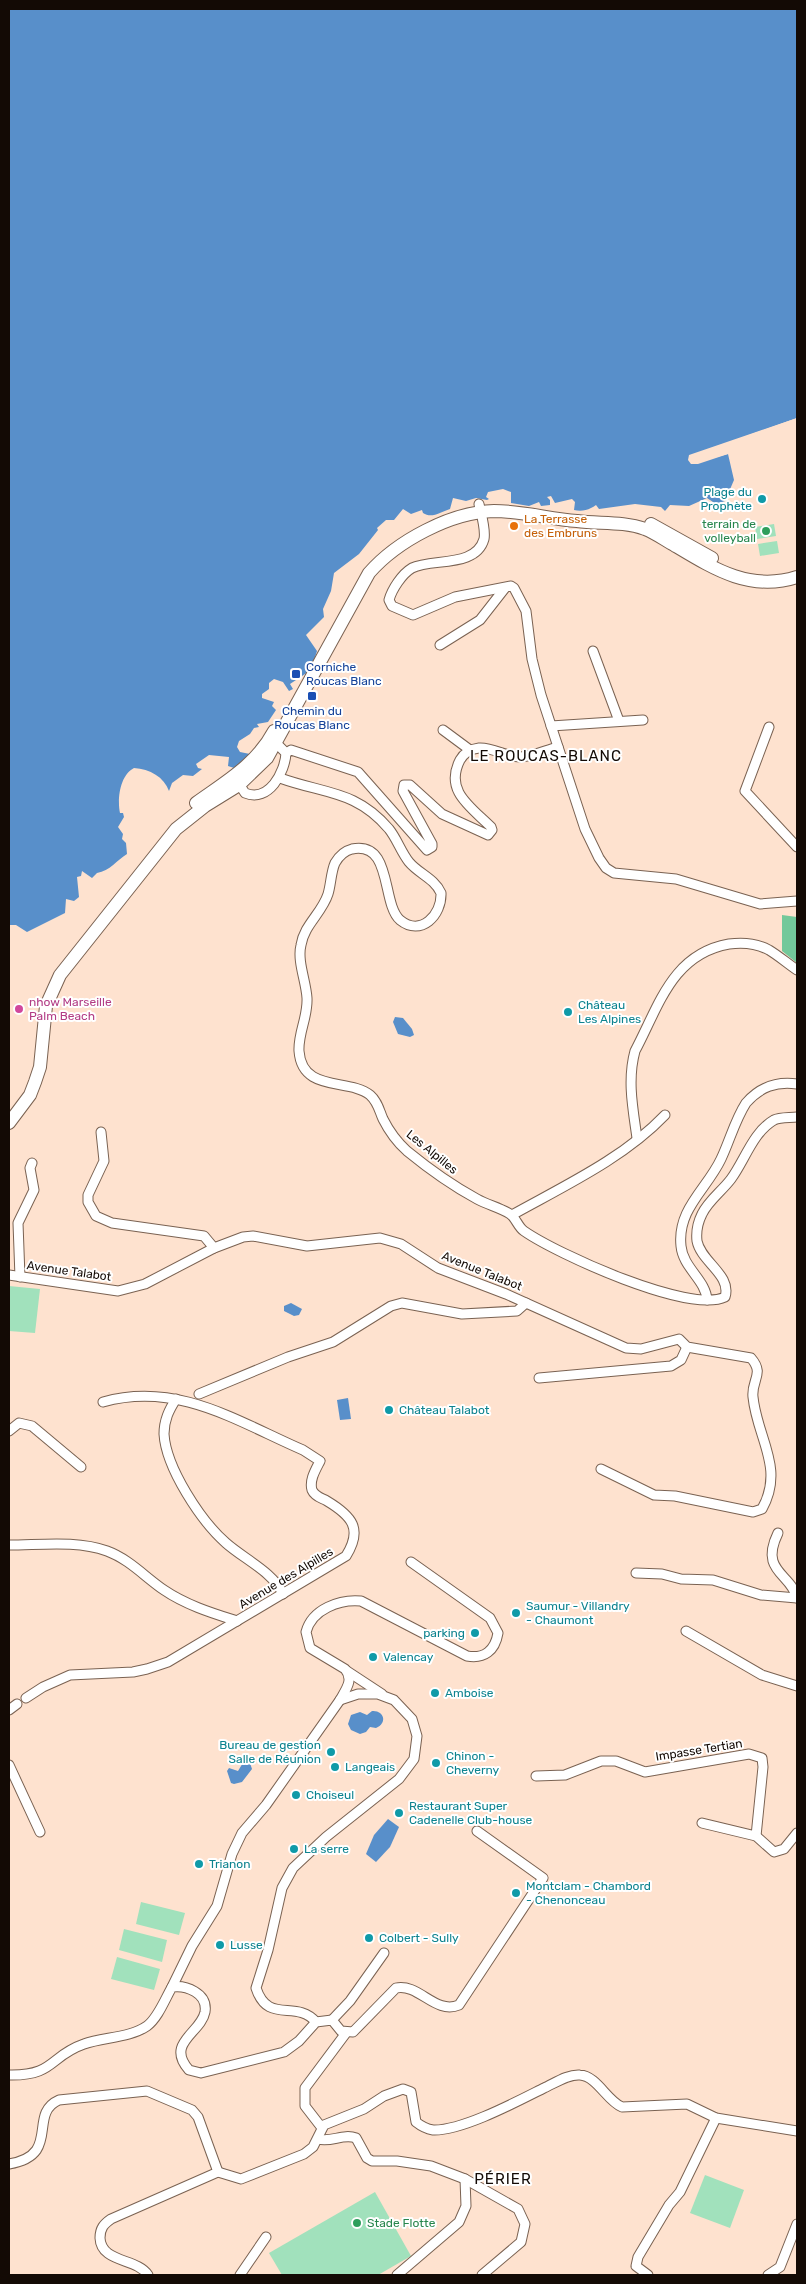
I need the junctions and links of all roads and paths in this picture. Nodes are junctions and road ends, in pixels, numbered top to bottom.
1 (480, 508) junction
2 (797, 568) edge
3 (797, 577) edge
4 (505, 588) junction
5 (440, 645) dead end
6 (593, 651) dead end
7 (644, 720) dead end
8 (619, 721) junction
9 (551, 726) junction
10 (770, 727) dead end
11 (443, 730) dead end
12 (274, 740) junction
13 (558, 747) junction
14 (470, 750) junction
15 (286, 753) junction
16 (280, 778) junction
17 (236, 780) junction
18 (797, 847) edge
19 (797, 901) edge
20 (797, 970) edge
21 (797, 1084) edge
22 (9, 1110) edge
23 (665, 1115) dead end
24 (797, 1117) edge
25 (9, 1123) edge
26 (101, 1132) dead end
27 (637, 1138) junction
28 (32, 1163) dead end
29 (512, 1215) junction
30 (214, 1248) junction
31 (9, 1275) edge
32 (20, 1277) junction
33 (506, 1294) junction
34 (707, 1300) junction
35 (526, 1303) junction
36 (501, 1310) junction
37 (687, 1347) junction
38 (539, 1378) dead end
39 (200, 1394) dead end
40 (176, 1399) junction
41 (103, 1402) dead end
42 (9, 1431) edge
43 (81, 1466) dead end
44 (601, 1469) dead end
45 (778, 1533) dead end
46 (10, 1546) edge
47 (411, 1562) dead end
48 (636, 1573) dead end
49 (283, 1594) junction
50 (797, 1598) edge
51 (237, 1622) junction
52 (686, 1630) dead end
53 (344, 1669) junction
54 (797, 1686) edge
55 (385, 1696) junction
56 (26, 1698) dead end
57 (340, 1700) junction
58 (17, 1704) dead end
59 (9, 1710) edge
60 (9, 1765) edge
61 (536, 1776) dead end
62 (702, 1823) dead end
63 (476, 1831) dead end
64 (40, 1832) dead end
65 (797, 1833) edge
66 (756, 1836) junction
67 (384, 1953) dead end
68 (172, 1987) junction
69 (332, 2020) junction
70 (316, 2022) junction
71 (346, 2033) junction
72 (9, 2075) edge
73 (716, 2118) junction
74 (322, 2128) junction
75 (797, 2131) edge
76 (318, 2138) junction
77 (9, 2164) edge
78 (218, 2172) junction
79 (465, 2179) junction
80 (797, 2224) edge
81 (266, 2238) dead end
82 (148, 2275) edge
83 (240, 2275) edge
84 (397, 2275) edge
85 (482, 2275) edge
86 (648, 2275) edge
87 (768, 2275) edge

1 - 2 main road
1 - 3 main road
1 - 4 street
1 - 12 main road
4 - 5 street
4 - 9 street
6 - 8 street
7 - 8 street
8 - 9 street
9 - 13 street
10 - 18 street
11 - 14 street
12 - 15 street
12 - 17 main road
12 - 17 main road
13 - 14 street
13 - 19 street
14 - 15 street
15 - 16 street
16 - 17 street
16 - 29 street, Les Alpilles
17 - 22 main road
17 - 25 main road
20 - 27 street
21 - 34 street
23 - 27 street
24 - 34 street, Les Alpilles
26 - 30 street
27 - 29 street
28 - 32 street
29 - 34 street, Les Alpilles
30 - 32 street, Avenue Talabot
30 - 33 street, Avenue Talabot
31 - 32 street, Avenue Talabot
33 - 35 street, Avenue Talabot
33 - 36 street
35 - 36 street, Avenue Talabot
35 - 37 street
36 - 39 street, Avenue Talabot
37 - 38 street
37 - 44 street
40 - 41 street
40 - 49 street
40 - 49 street, Avenue des Alpilles
42 - 43 street
45 - 50 street
46 - 51 street
47 - 53 street
48 - 50 street
49 - 51 street, Avenue des Alpilles
51 - 56 street, Avenue des Alpilles
52 - 54 street
53 - 55 street
53 - 57 street
55 - 57 street
55 - 70 street
57 - 68 street
58 - 59 street
60 - 64 street
61 - 66 street, Impasse Tertian
62 - 66 street
63 - 71 street
65 - 66 street
67 - 69 street
68 - 70 street
68 - 72 street
69 - 70 street
69 - 71 street
71 - 74 street
73 - 74 street
73 - 75 street
73 - 86 street
74 - 76 street
76 - 78 street
76 - 79 street
77 - 78 street
78 - 82 street
79 - 84 street
79 - 85 street
80 - 87 street
81 - 83 street

